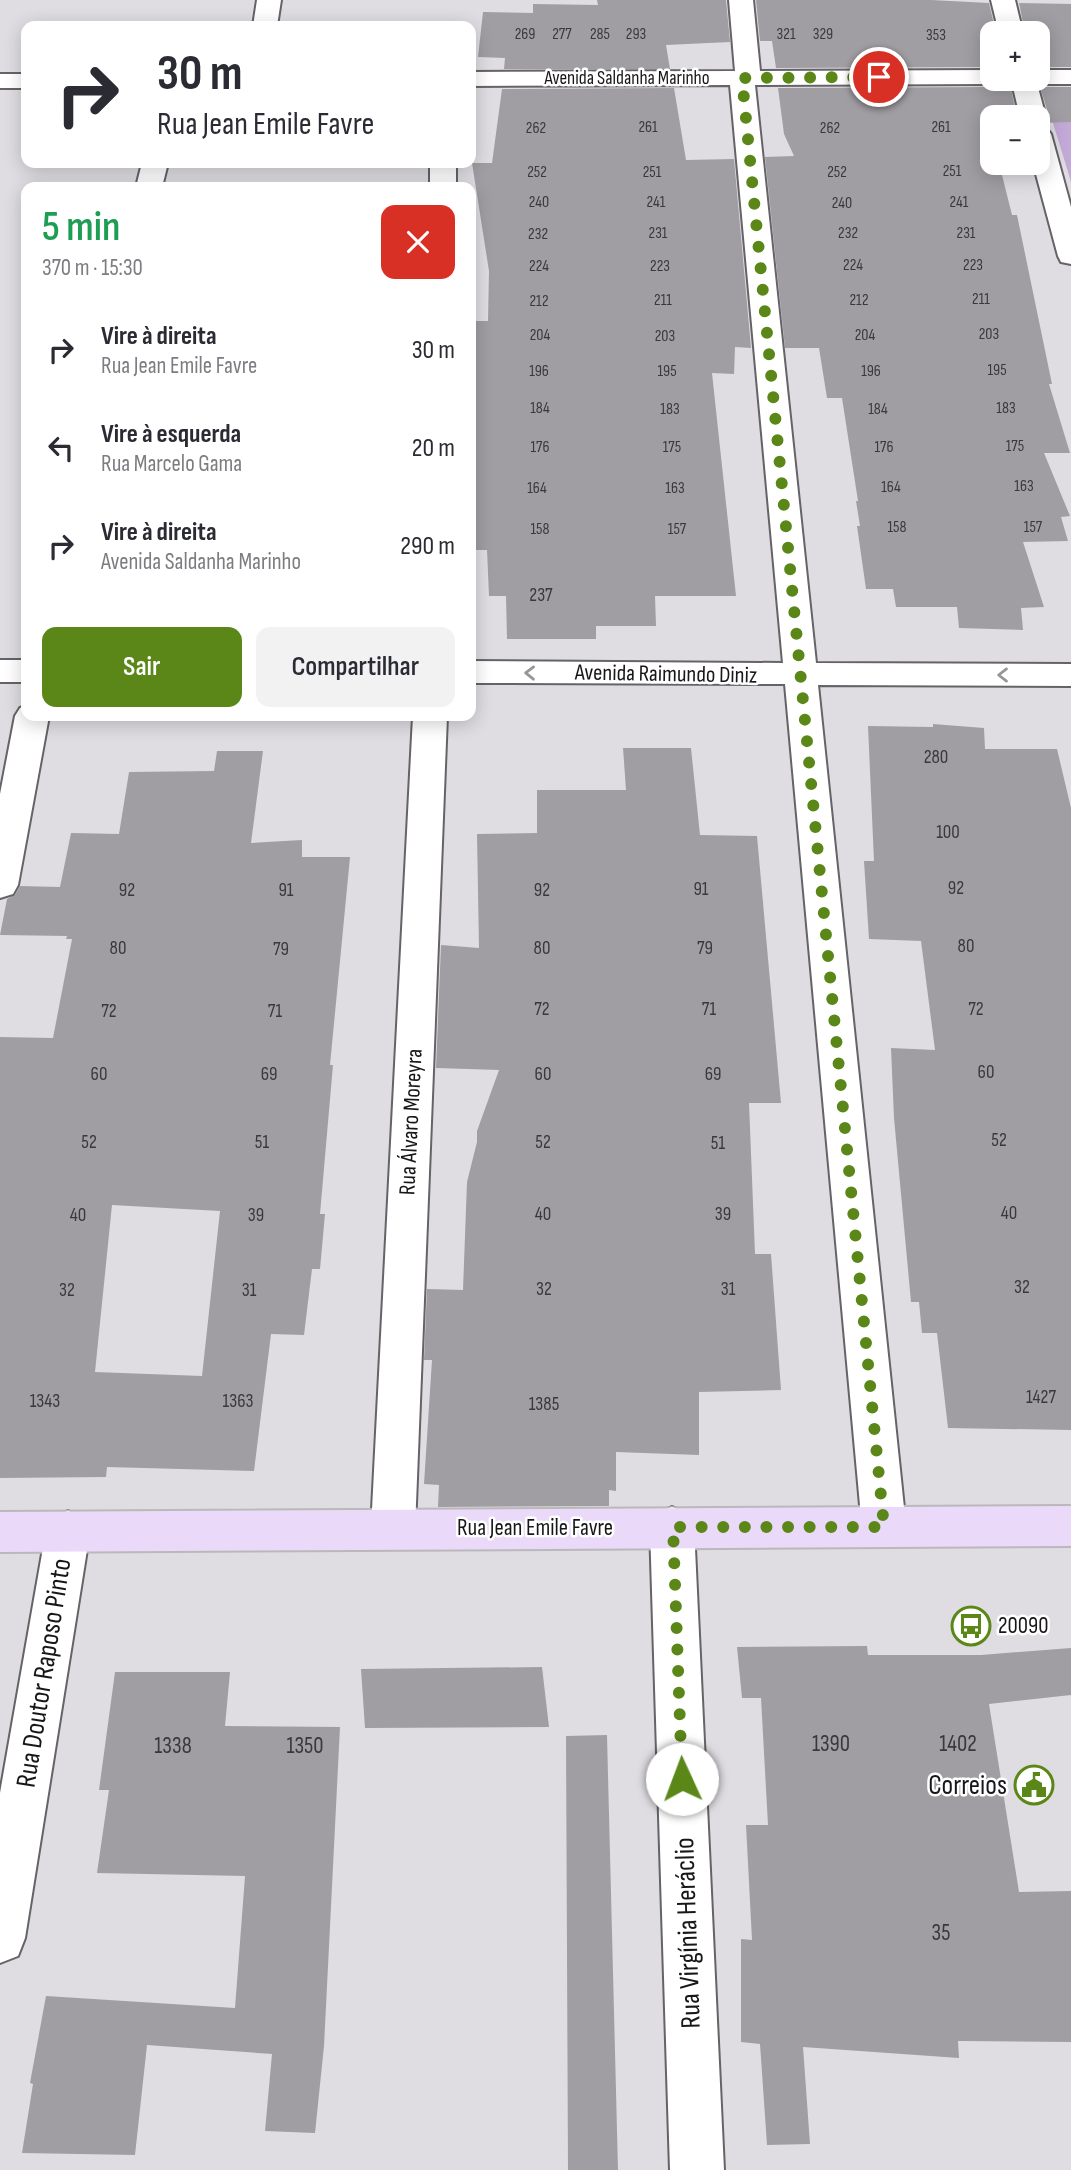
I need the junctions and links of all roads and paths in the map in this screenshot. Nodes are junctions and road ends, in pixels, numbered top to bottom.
1 (269, 0) edge
2 (741, 0) edge
3 (1003, 0) edge
4 (266, 21) edge
5 (1008, 21) edge
6 (980, 77) edge
7 (1050, 77) edge
8 (1071, 77) edge
9 (745, 78) junction
10 (476, 79) edge
11 (0, 81) edge
12 (21, 81) edge
13 (1049, 175) edge
14 (1071, 256) edge
15 (0, 671) edge
16 (21, 671) edge
17 (476, 672) edge
18 (799, 675) junction
19 (1071, 675) edge
20 (31, 721) edge
21 (430, 721) edge
22 (0, 885) edge
23 (1071, 1526) edge
24 (673, 1527) junction
25 (884, 1527) junction
26 (393, 1529) junction
27 (68, 1531) junction
28 (0, 1532) edge
29 (0, 1938) edge
30 (697, 2170) edge

1 - 4 street
2 - 9 street
3 - 5 street
6 - 9 street, Avenida Saldanha Marinho
7 - 8 street
9 - 10 street, Avenida Saldanha Marinho
9 - 18 street
11 - 12 street
13 - 14 street
15 - 16 street
18 -> 17 street, Avenida Raimundo Diniz
19 -> 18 street, Avenida Raimundo Diniz
18 - 25 street
20 - 22 street
21 - 26 street, Rua Álvaro Moreyra
23 - 25 main road, Rua Jean Emile Favre
24 - 25 main road, Rua Jean Emile Favre
24 - 26 main road, Rua Jean Emile Favre
24 - 30 street, Rua Virgínia Heráclio
26 - 27 main road, Rua Jean Emile Favre
27 - 28 main road, Rua Jean Emile Favre
27 - 29 street, Rua Doutor Raposo Pinto

